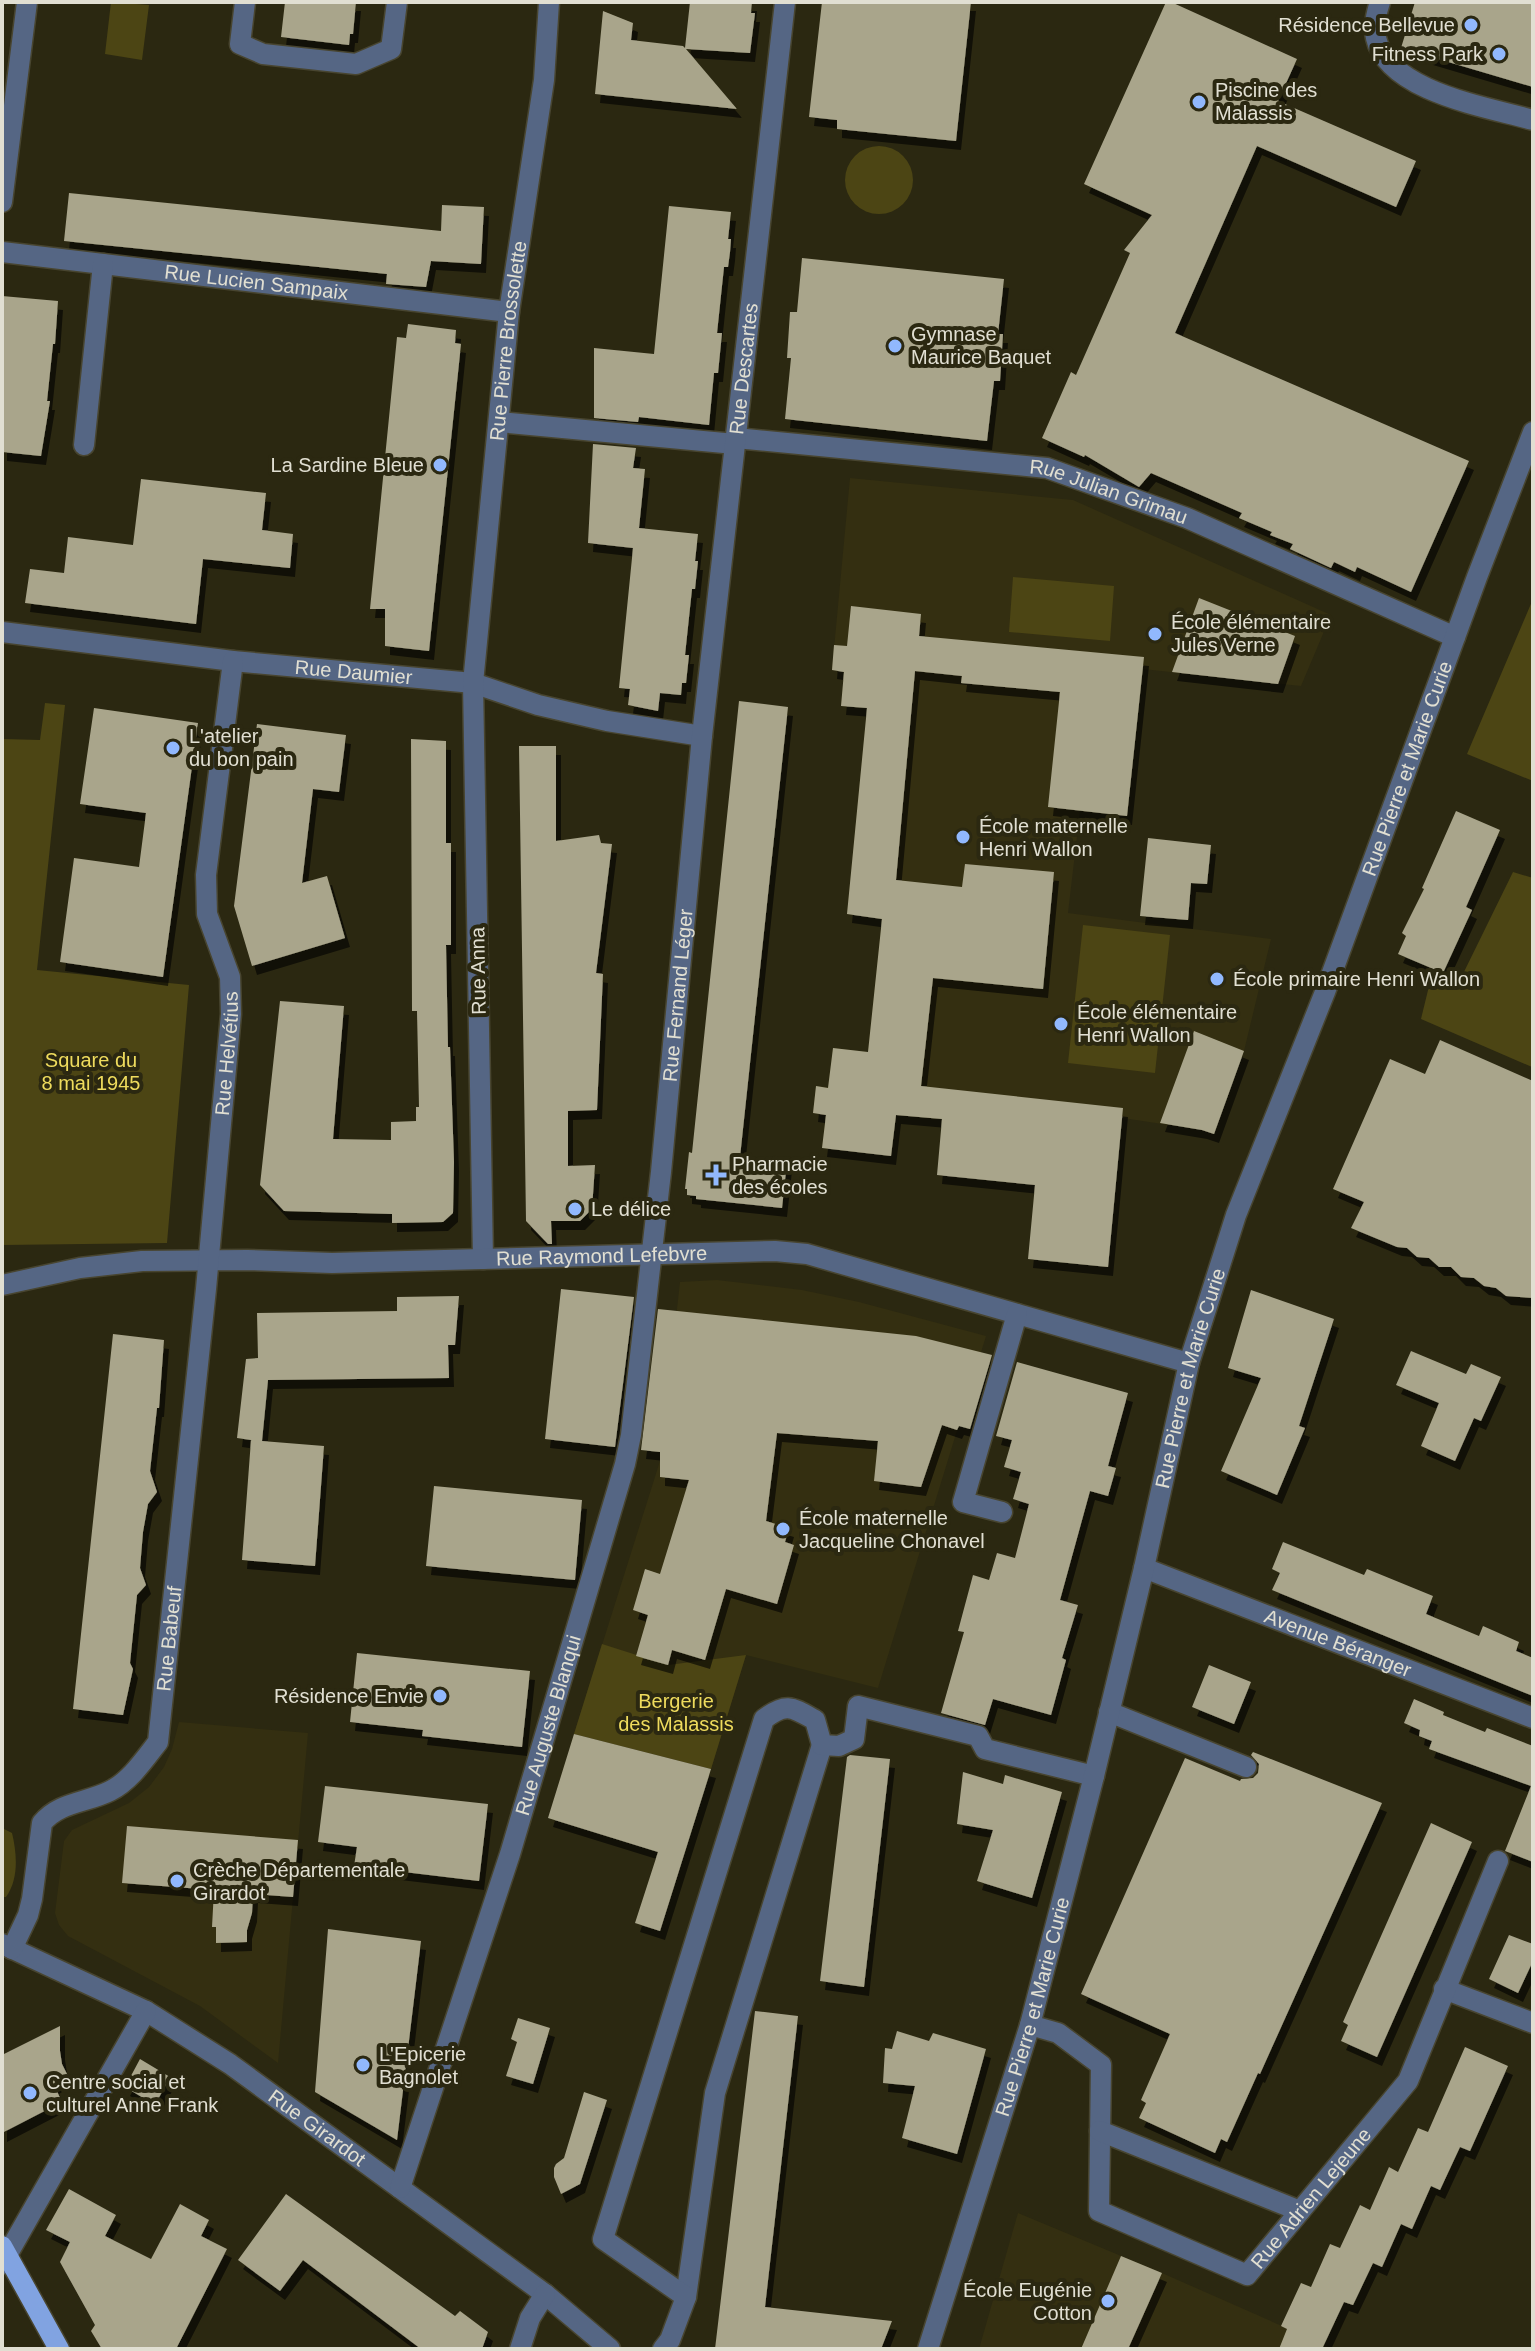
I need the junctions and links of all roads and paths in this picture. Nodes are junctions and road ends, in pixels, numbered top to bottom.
1 (27, 2) edge
2 (245, 2) edge
3 (397, 2) edge
4 (549, 2) edge
5 (785, 2) edge
6 (1380, 2) edge
7 (1533, 120) edge
8 (2, 202) edge
9 (2, 252) edge
10 (103, 264) junction
11 (509, 312) junction
12 (499, 422) junction
13 (1533, 432) edge
14 (736, 441) junction
15 (84, 445) dead end
16 (2, 632) edge
17 (1455, 637) junction
18 (233, 661) junction
19 (473, 683) junction
20 (702, 736) junction
21 (652, 1253) junction
22 (208, 1259) junction
23 (483, 1259) junction
24 (2, 1285) edge
25 (1017, 1314) junction
26 (1189, 1363) junction
27 (1002, 1512) dead end
28 (1144, 1568) junction
29 (1109, 1712) junction
30 (1533, 1718) edge
31 (822, 1745) junction
32 (1246, 1767) dead end
33 (1094, 1776) junction
34 (1498, 1861) dead end
35 (7, 1946) edge
36 (1444, 1989) junction
37 (146, 2011) junction
38 (1533, 2023) edge
39 (1030, 2025) junction
40 (1100, 2131) junction
41 (400, 2188) junction
42 (1300, 2211) junction
43 (4, 2255) edge
44 (545, 2294) junction
45 (686, 2297) junction
46 (59, 2349) edge
47 (520, 2349) edge
48 (610, 2349) edge
49 (663, 2349) edge
50 (928, 2349) edge

1 - 8 street
2 - 3 street
4 - 11 street, Rue Pierre Brossolette
5 - 14 street, Rue Descartes
6 - 7 street
9 - 10 street, Rue Lucien Sampaix
10 - 11 street, Rue Lucien Sampaix
10 - 15 street
11 - 12 street, Rue Pierre Brossolette
12 - 14 street, Rue Julian Grimau
12 - 19 street, Rue Pierre Brossolette
13 - 17 street, Rue Pierre et Marie Curie
14 - 17 street, Rue Julian Grimau
14 - 20 street, Rue Descartes
16 - 18 street, Rue Daumier
17 - 26 street, Rue Pierre et Marie Curie
18 - 19 street, Rue Daumier
18 - 22 street, Rue Helvétius
19 - 20 street, Rue Daumier
19 - 23 street, Rue Anna
20 - 21 street, Rue Fernand Léger
21 - 23 street, Rue Raymond Lefebvre
21 - 25 street, Rue Raymond Lefebvre
21 - 41 street, Rue Auguste Blanqui
22 - 23 street, Rue Raymond Lefebvre
22 - 24 street, Rue Raymond Lefebvre
22 - 35 street, Rue Babeuf
25 - 26 street, Rue Raymond Lefebvre
25 - 27 street
26 - 28 street, Rue Pierre et Marie Curie
28 - 29 street, Rue Pierre et Marie Curie
28 - 30 street, Avenue Béranger
29 - 32 street
29 - 33 street, Rue Pierre et Marie Curie
31 - 33 street
31 - 45 street
31 - 45 street
33 - 39 street, Rue Pierre et Marie Curie
34 - 36 street, Rue Adrien Lejeune
35 - 37 street, Rue Girardot
36 - 38 street
36 - 42 street, Rue Adrien Lejeune
37 - 41 street, Rue Girardot
37 - 43 street
39 - 40 street, Rue Adrien Lejeune
39 - 50 street, Rue Pierre et Marie Curie
40 - 42 street
40 - 42 street, Rue Adrien Lejeune
41 - 44 street, Rue Girardot
43 - 46 main road
44 - 47 street
44 - 48 street, Rue Girardot
45 - 49 street

